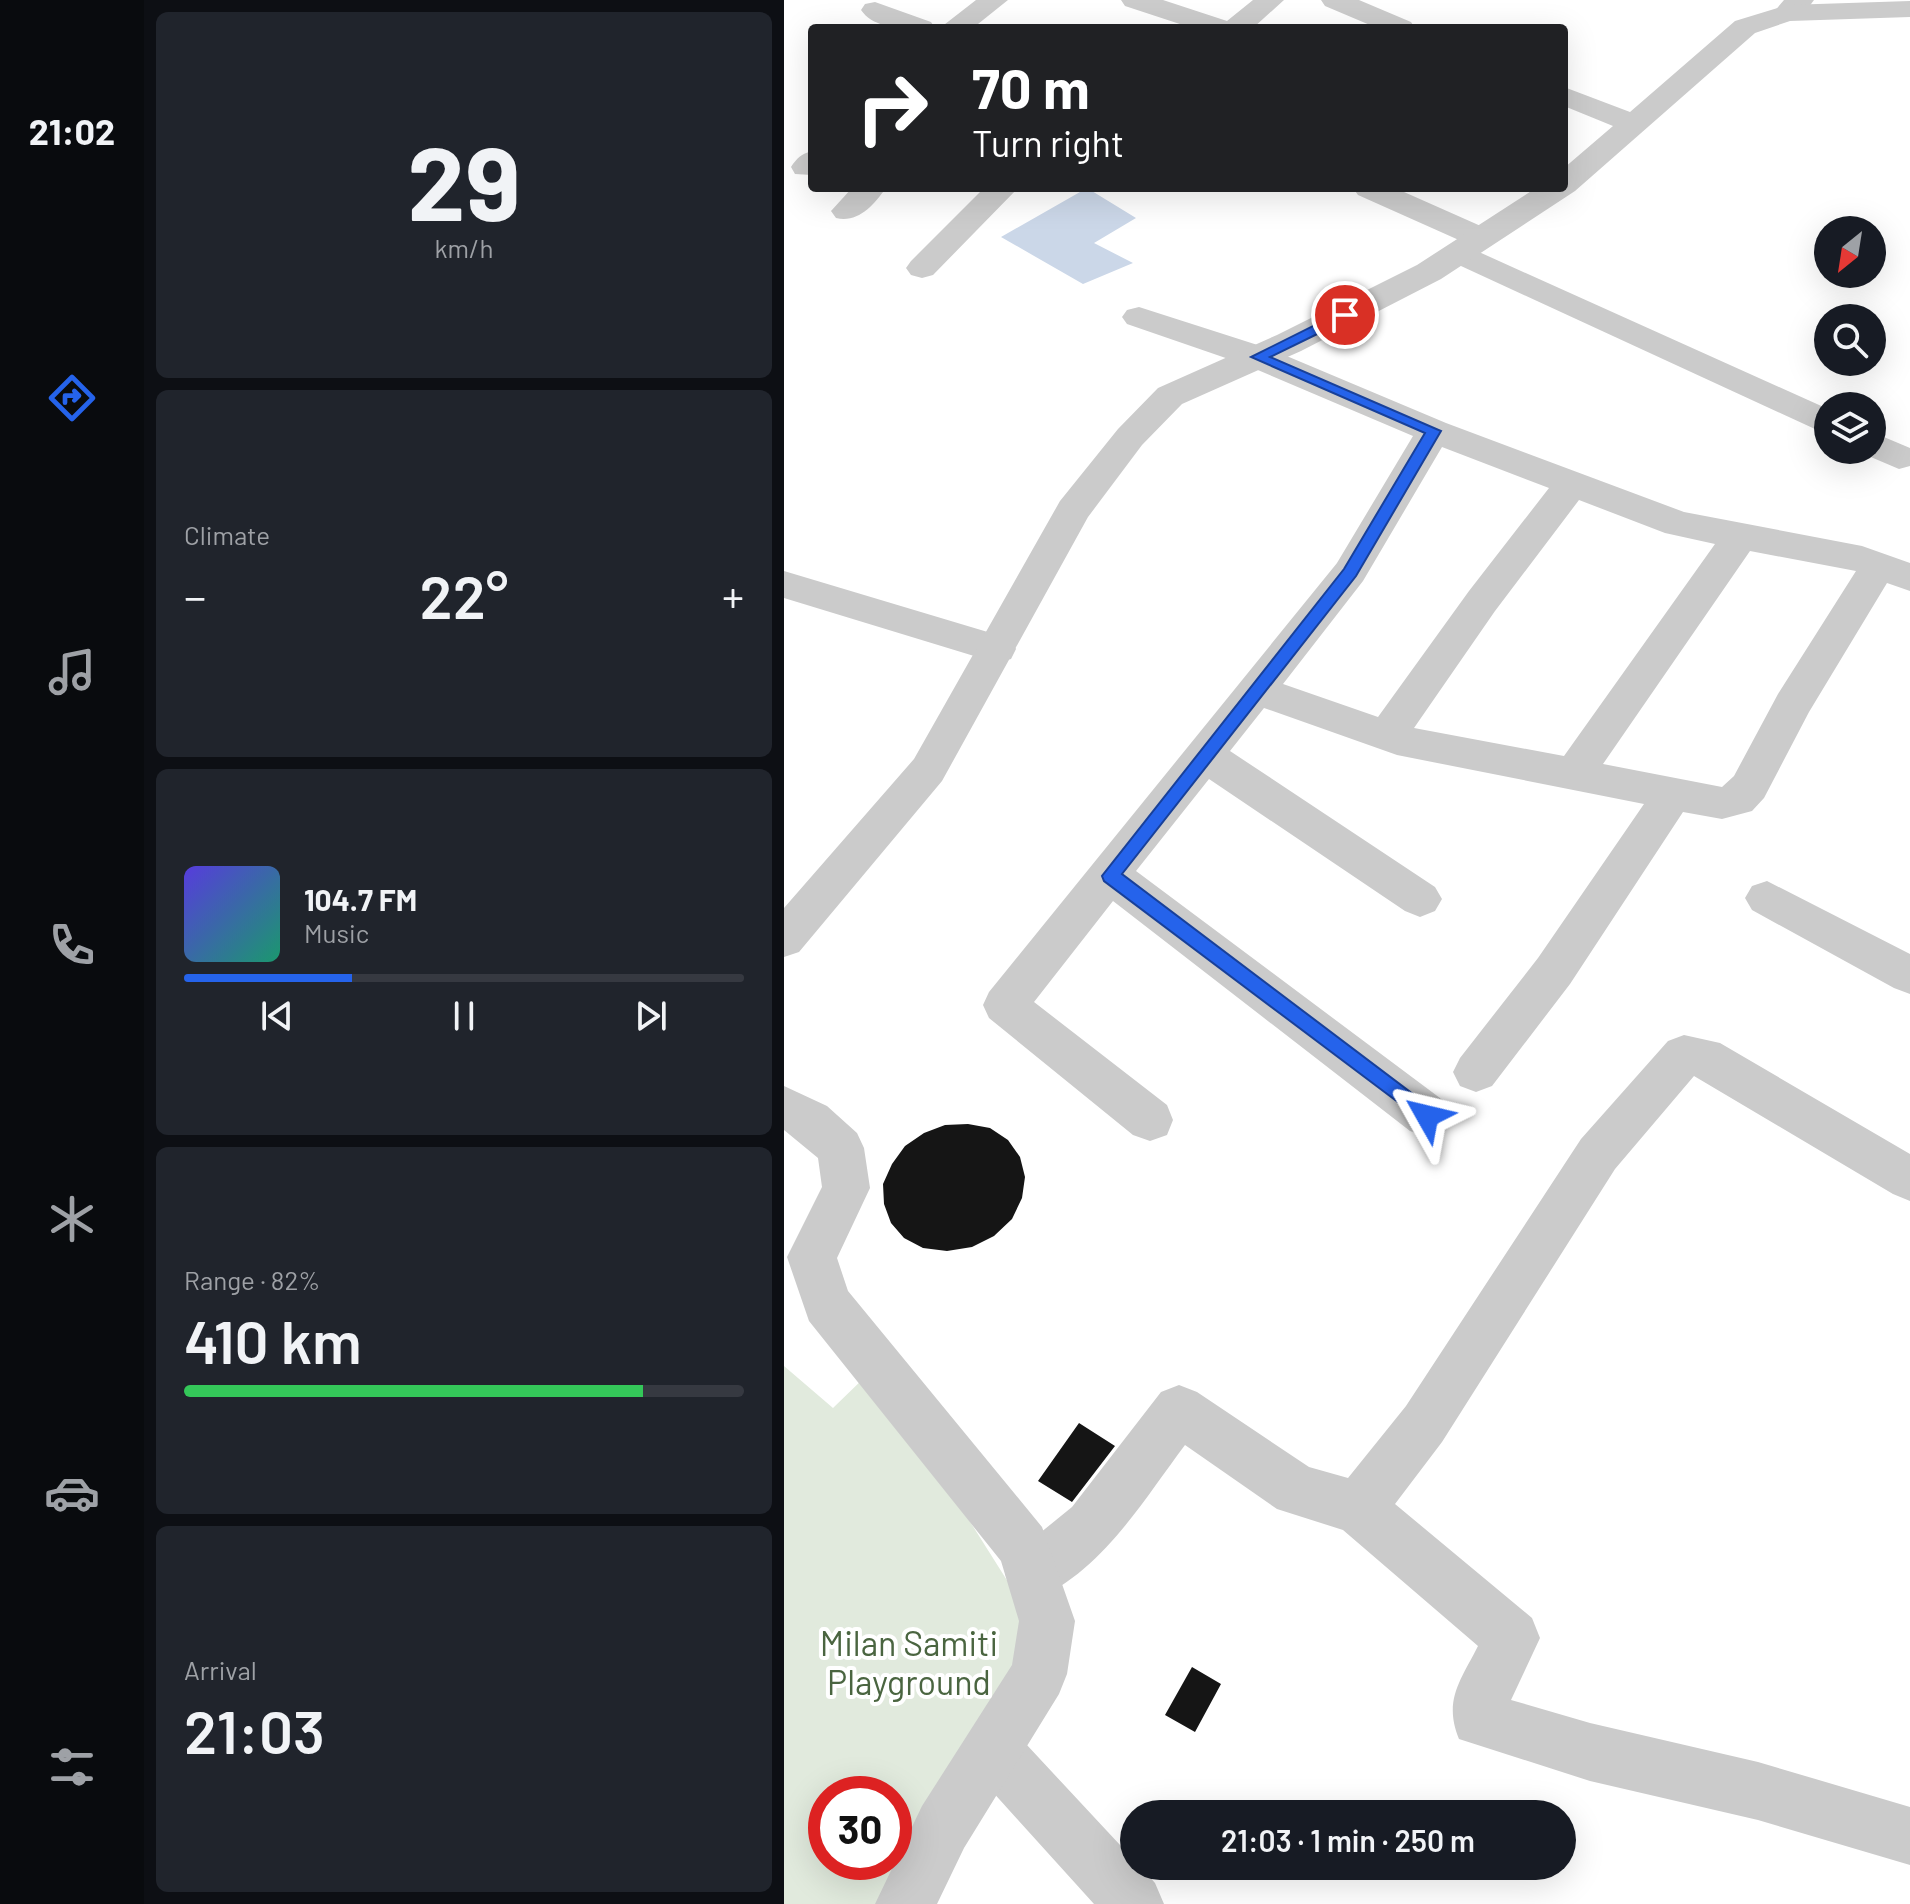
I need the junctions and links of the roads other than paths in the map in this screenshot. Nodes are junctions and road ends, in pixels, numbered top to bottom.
1 (994, 0) edge
2 (1135, 0) edge
3 (1270, 0) edge
4 (1335, 0) edge
5 (1794, 6) edge
6 (1910, 9) edge
7 (875, 10) dead end
8 (911, 24) edge
9 (960, 24) edge
10 (1208, 24) edge
11 (1241, 24) edge
12 (1381, 24) edge
13 (1568, 98) edge
14 (1632, 123) junction
15 (1568, 180) edge
16 (866, 192) edge
17 (998, 192) edge
18 (1376, 192) edge
19 (1551, 192) edge
20 (847, 211) dead end
21 (1470, 246) junction
22 (922, 268) dead end
23 (1139, 317) dead end
24 (1258, 357) junction
25 (1814, 416) edge
26 (1434, 431) junction
27 (1572, 483) junction
28 (1742, 534) junction
29 (1894, 571) edge
30 (784, 584) edge
31 (997, 649) junction
32 (1258, 690) junction
33 (1387, 736) junction
34 (1206, 756) junction
35 (1573, 775) junction
36 (1674, 792) junction
37 (1111, 876) junction
38 (1767, 898) dead end
39 (1420, 899) dead end
40 (784, 939) edge
41 (1910, 975) edge
42 (1476, 1072) dead end
43 (784, 1106) edge
44 (1427, 1116) dead end
45 (1150, 1120) dead end
46 (1910, 1179) edge
47 (1358, 1508) junction
48 (1032, 1574) junction
49 (992, 1749) junction
50 (1910, 1836) edge
51 (905, 1904) edge
52 (1134, 1904) edge

1 - 9 street
2 - 10 street
3 - 11 street
4 - 12 street
5 - 6 street
5 - 14 street
7 - 8 street
13 - 14 street
14 - 15 street
16 - 20 street
17 - 22 street
18 - 21 street
19 - 21 street
21 - 24 street
21 - 25 street
23 - 24 street
24 - 26 street
24 - 31 street
26 - 27 street
26 - 32 street
27 - 28 street
27 - 33 street
28 - 29 street
28 - 35 street
29 - 36 street
30 - 31 street
31 - 40 street
32 - 33 street
32 - 34 street
33 - 35 street
34 - 37 street
34 - 39 street
35 - 36 street
36 - 42 street
37 - 44 street
37 - 45 street
38 - 41 street
43 - 48 street
46 - 47 street
47 - 48 street
47 - 50 street
48 - 49 street
49 - 51 street
49 - 52 street

